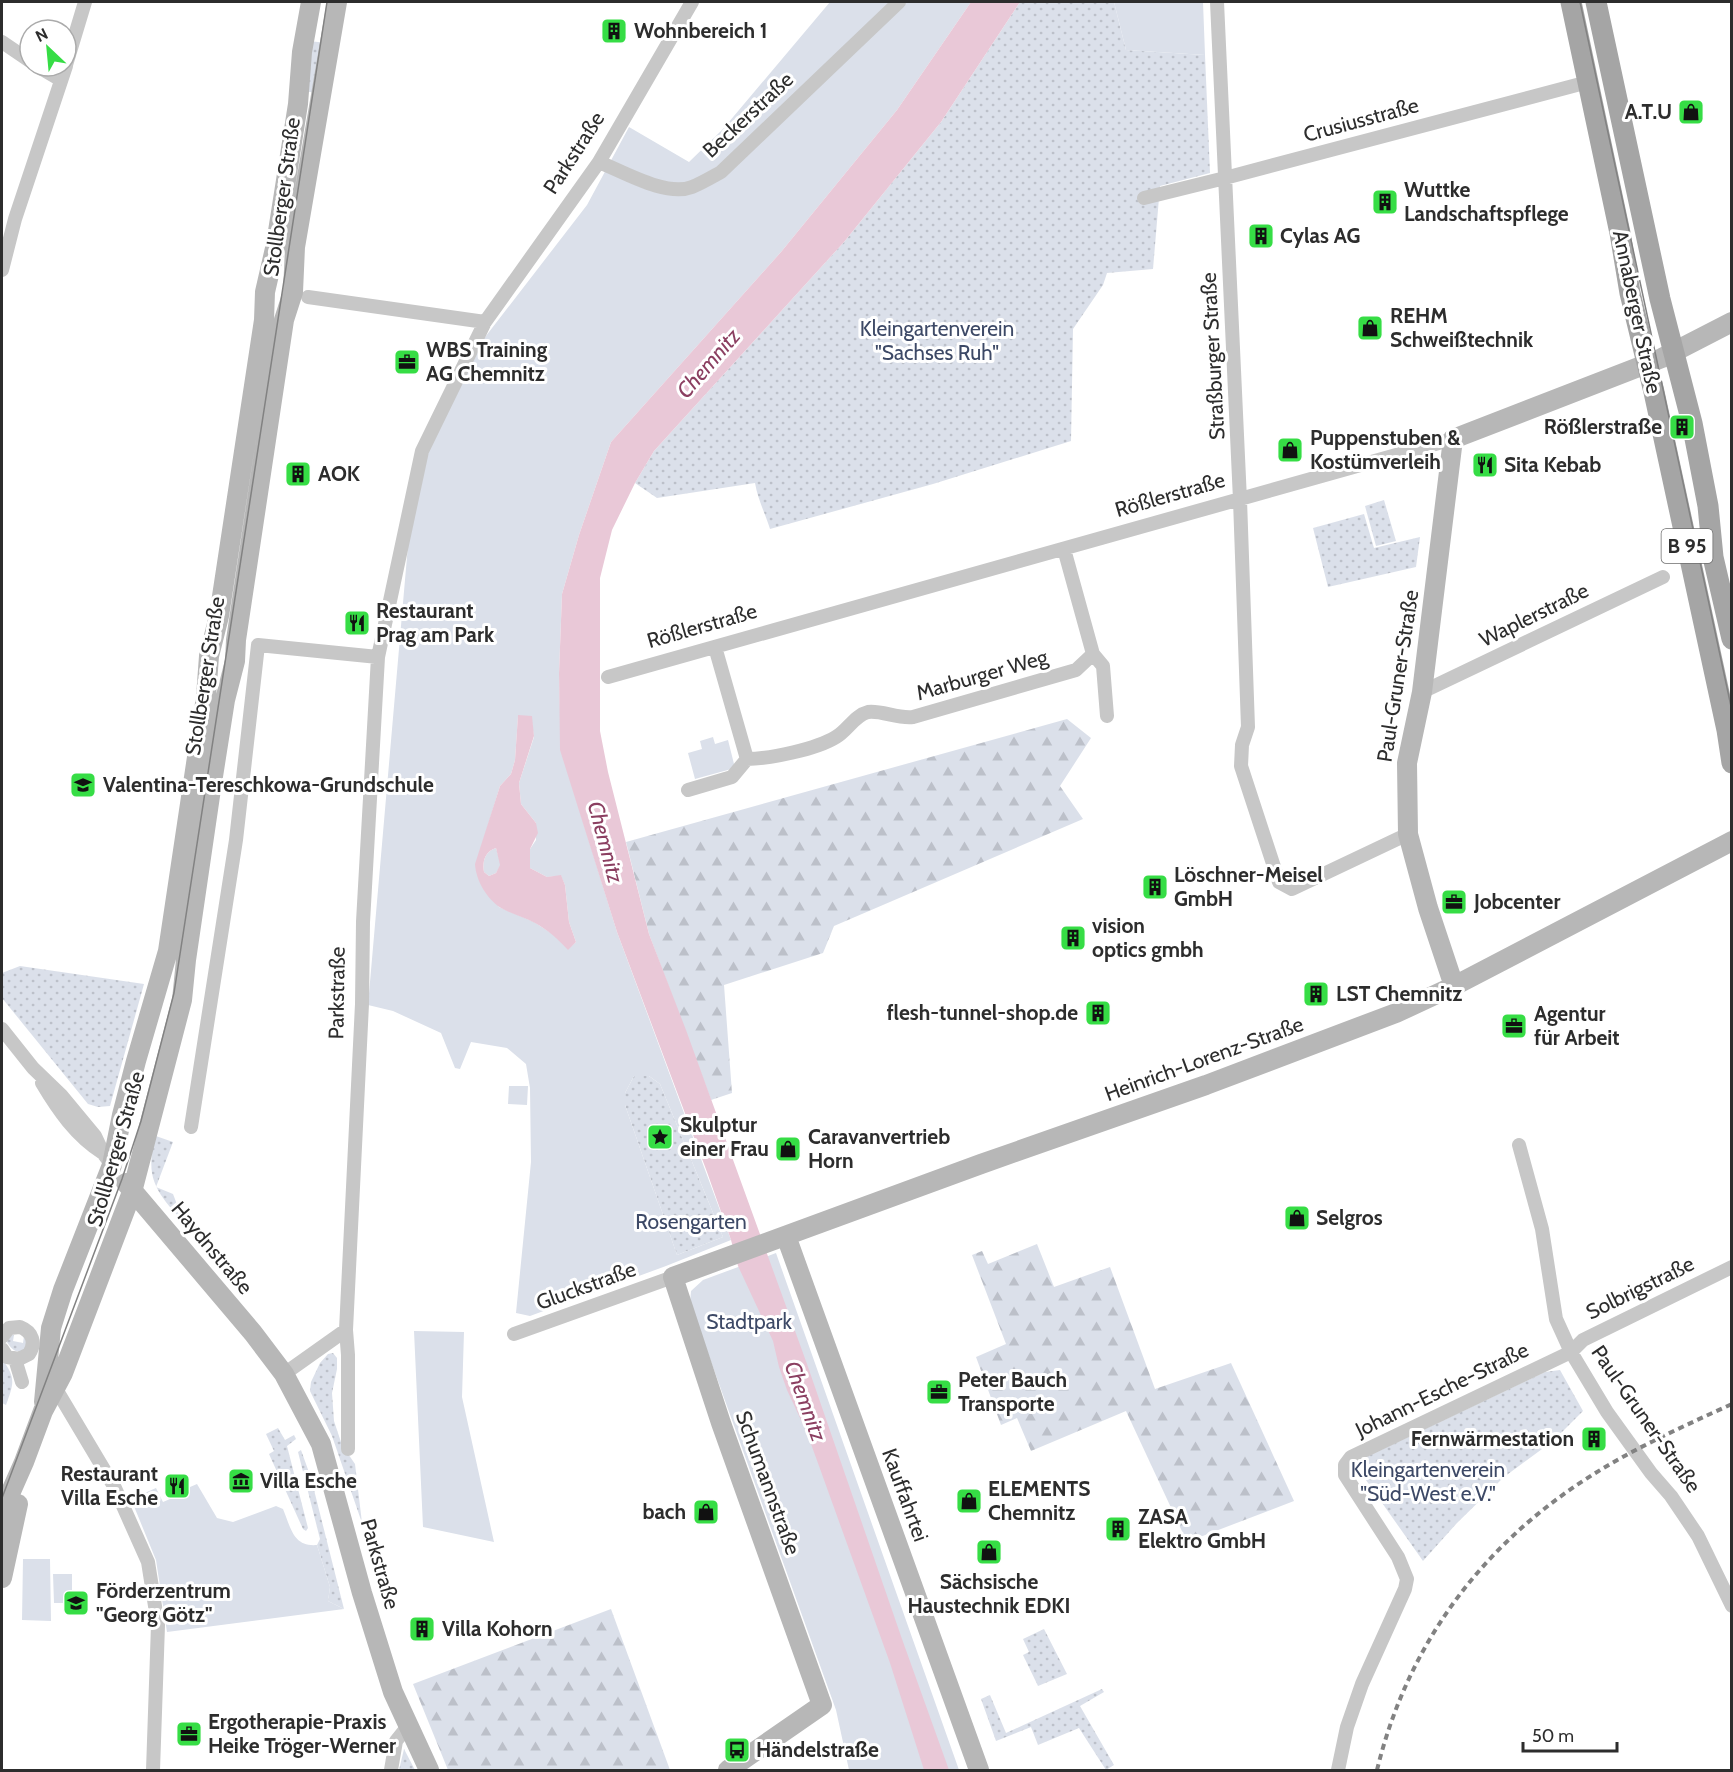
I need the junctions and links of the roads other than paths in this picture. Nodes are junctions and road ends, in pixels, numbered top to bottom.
1 (85, 2) edge
2 (310, 2) edge
3 (337, 2) edge
4 (692, 2) edge
5 (899, 2) edge
6 (1217, 2) edge
7 (1571, 2) edge
8 (1596, 2) edge
9 (78, 25) edge
10 (2, 42) edge
11 (18, 53) edge
12 (58, 78) edge
13 (61, 80) joint
14 (1588, 82) junction
15 (599, 162) junction
16 (1225, 178) junction
17 (1144, 198) dead end
18 (2, 270) edge
19 (308, 297) dead end
20 (485, 322) junction
21 (1731, 322) edge
22 (1674, 352) junction
23 (1646, 363) junction
24 (1454, 439) junction
25 (1240, 500) junction
26 (1064, 549) junction
27 (1663, 577) dead end
28 (1731, 639) edge
29 (715, 647) junction
30 (1093, 654) junction
31 (378, 657) junction
32 (608, 677) dead end
33 (1422, 692) junction
34 (1107, 716) dead end
35 (747, 759) junction
36 (1731, 763) edge
37 (688, 790) dead end
38 (1408, 834) junction
39 (1731, 841) edge
40 (1454, 986) junction
41 (2, 1029) edge
42 (191, 1127) dead end
43 (1519, 1145) dead end
44 (108, 1160) junction
45 (132, 1192) junction
46 (786, 1236) junction
47 (1731, 1267) edge
48 (673, 1277) junction
49 (346, 1330) junction
50 (514, 1334) dead end
51 (2, 1336) edge
52 (2, 1349) edge
53 (1571, 1352) junction
54 (15, 1359) junction
55 (284, 1374) junction
56 (22, 1382) dead end
57 (56, 1389) junction
58 (43, 1411) junction
59 (348, 1449) dead end
60 (24, 1462) junction
61 (2, 1520) edge
62 (2, 1578) edge
63 (1731, 1606) edge
64 (408, 1725) junction
65 (153, 1770) edge
66 (391, 1770) edge
67 (429, 1770) edge
68 (728, 1770) edge
69 (979, 1770) edge
70 (1338, 1770) edge

1 - 9 street
2 - 44 street, Stollberger Straße
3 - 45 street, Stollberger Straße
4 - 15 street, Parkstraße
5 - 15 street, Beckerstraße
6 - 16 street, Straßburger Straße
7 - 14 main road, Annaberger Straße / B 95
8 - 22 main road, Annaberger Straße / B 95
10 - 11 street
12 - 13 street
13 - 18 street
14 - 16 street, Crusiusstraße
14 - 23 main road, Annaberger Straße / B 95
15 - 20 street, Parkstraße
16 - 17 street, Crusiusstraße
16 - 25 street, Straßburger Straße
19 - 20 street
20 - 31 street, Parkstraße
21 - 22 street, Rößlerstraße
22 - 23 street, Rößlerstraße
22 - 28 main road, Annaberger Straße / B 95
23 - 24 street, Rößlerstraße
23 - 36 main road, Annaberger Straße / B 95
24 - 25 street, Rößlerstraße
24 - 33 street, Paul-Gruner-Straße
25 - 26 street, Rößlerstraße
25 - 38 street, Straßburger Straße
26 - 29 street, Rößlerstraße
26 - 30 street
27 - 33 street, Waplerstraße
29 - 32 street, Rößlerstraße
29 - 35 street
30 - 34 street
30 - 35 street, Marburger Weg
31 - 42 street
31 - 49 street, Parkstraße
33 - 38 street, Paul-Gruner-Straße
35 - 37 street
38 - 40 street, Paul-Gruner-Straße
39 - 40 street, Heinrich-Lorenz-Straße
40 - 46 street, Heinrich-Lorenz-Straße
41 - 44 street, Haydnstraße
43 - 53 street, Paul-Gruner-Straße
44 - 45 street, Haydnstraße
44 - 58 street, Stollberger Straße
45 - 55 street, Haydnstraße
45 - 57 street, Stollberger Straße
46 - 48 street, Heinrich-Lorenz-Straße
46 - 69 street, Kauffahrtei
47 - 53 street, Solbrigstraße
48 - 50 street, Gluckstraße
48 - 68 street, Schumannstraße
49 - 55 street
49 - 59 street, Parkstraße
51 - 54 street
52 - 54 street
53 - 63 street, Paul-Gruner-Straße
53 - 70 street, Johann-Esche-Straße
54 - 56 street
55 - 64 street, Parkstraße
57 - 58 street, Stollberger Straße
57 - 65 street
58 - 60 street, Stollberger Straße
60 - 61 street, Stollberger Straße
60 - 62 street, Stollberger Straße
64 - 66 street
64 - 67 street, Parkstraße

